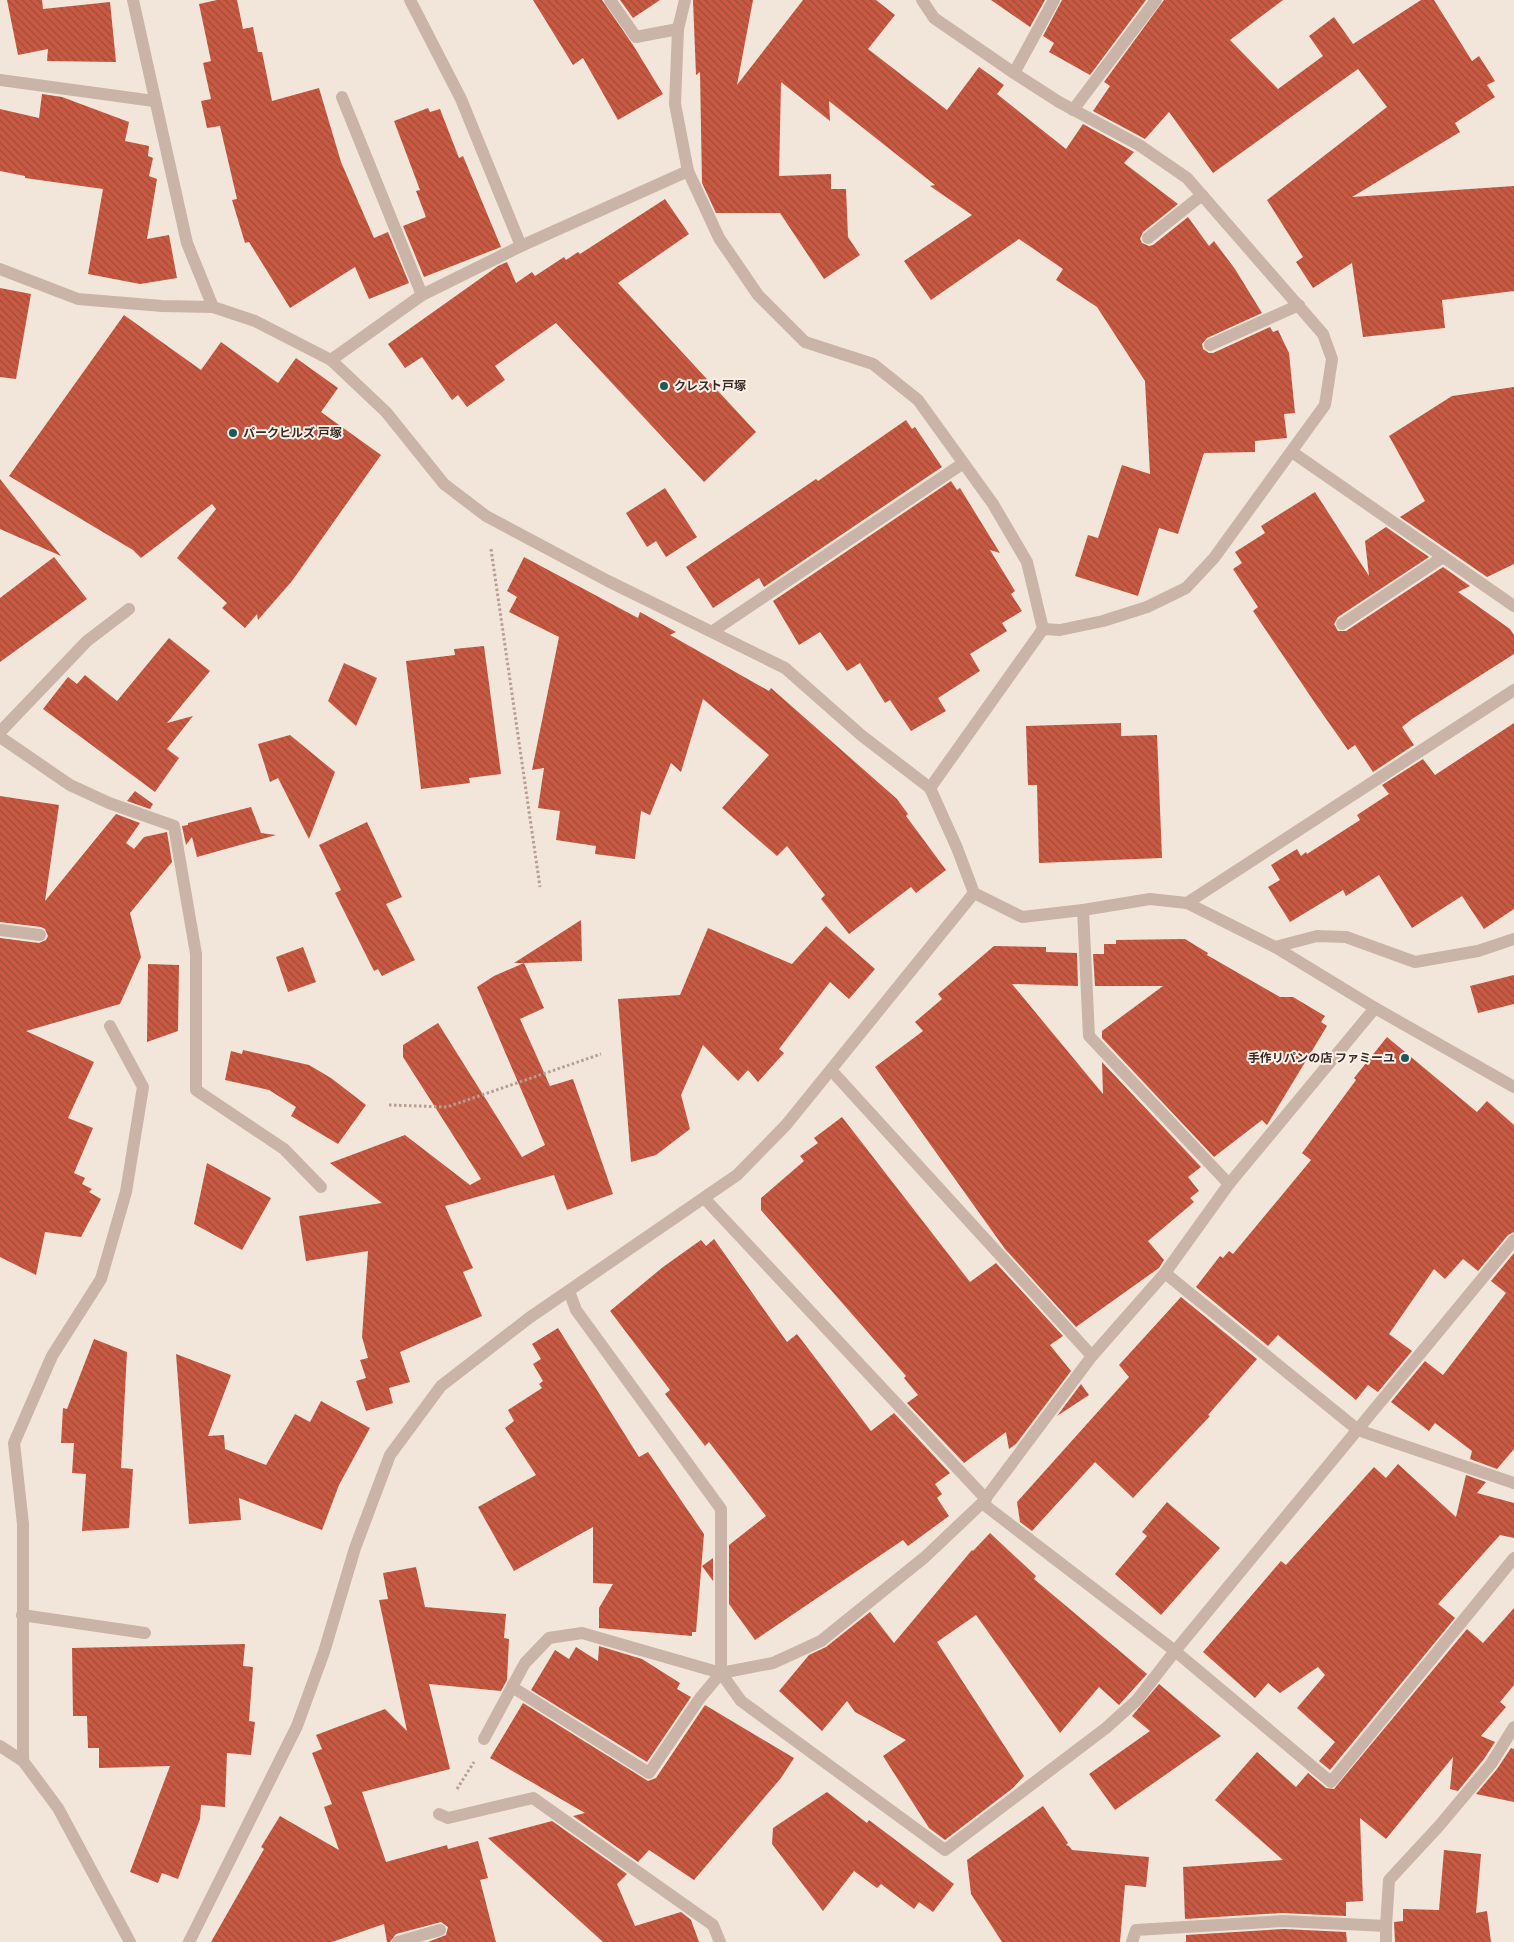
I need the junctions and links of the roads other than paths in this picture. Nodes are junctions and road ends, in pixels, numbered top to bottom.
1 (133, 0) edge
2 (410, 0) edge
3 (610, 0) edge
4 (685, 0) edge
5 (922, 0) edge
6 (1054, 0) edge
7 (1156, 0) edge
8 (678, 29) junction
9 (1014, 73) junction
10 (0, 80) edge
11 (342, 97) dead end
12 (154, 101) junction
13 (1073, 110) junction
14 (688, 171) junction
15 (1202, 195) junction
16 (1148, 238) dead end
17 (521, 246) junction
18 (0, 270) edge
19 (422, 295) junction
20 (1299, 305) junction
21 (213, 307) junction
22 (1210, 345) dead end
23 (331, 360) junction
24 (1292, 452) junction
25 (962, 464) junction
26 (1443, 557) junction
27 (1514, 606) edge
28 (129, 609) dead end
29 (1342, 624) dead end
30 (1043, 629) junction
31 (713, 631) junction
32 (1514, 690) edge
33 (0, 732) edge
34 (0, 738) edge
35 (930, 788) junction
36 (974, 893) junction
37 (1187, 902) junction
38 (1083, 910) junction
39 (0, 930) edge
40 (40, 935) dead end
41 (1514, 939) edge
42 (1275, 947) junction
43 (1374, 1008) junction
44 (110, 1026) dead end
45 (831, 1070) junction
46 (1514, 1087) edge
47 (1229, 1184) junction
48 (321, 1187) dead end
49 (704, 1198) junction
50 (1514, 1240) edge
51 (1165, 1273) junction
52 (569, 1292) junction
53 (1092, 1356) junction
54 (1358, 1430) junction
55 (1514, 1483) edge
56 (984, 1501) junction
57 (1514, 1558) edge
58 (22, 1615) junction
59 (145, 1633) dead end
60 (1176, 1651) junction
61 (720, 1673) junction
62 (512, 1687) junction
63 (1514, 1727) edge
64 (484, 1739) road end
65 (0, 1746) edge
66 (23, 1761) junction
67 (439, 1814) road end
68 (1386, 1926) junction
69 (440, 1930) dead end
70 (130, 1942) edge
71 (189, 1942) edge
72 (398, 1942) edge
73 (720, 1942) edge
74 (1132, 1942) edge
75 (1386, 1942) edge

1 - 12 street
2 - 17 street
3 - 8 street
4 - 8 street
5 - 9 street
6 - 9 street
7 - 13 street
8 - 14 street
9 - 13 street
10 - 12 street
11 - 19 street
12 - 21 street
13 - 15 street
14 - 17 street
14 - 25 street
15 - 16 street
15 - 20 street
17 - 19 street
18 - 21 street
19 - 23 street
20 - 22 street
20 - 24 street
21 - 23 street
23 - 31 street
24 - 26 street
24 - 30 street
25 - 30 street
25 - 31 street
26 - 27 street
26 - 29 street
28 - 33 street
30 - 35 street
31 - 35 street
32 - 37 street
34 - 48 street
35 - 36 street
36 - 38 street
36 - 45 street
37 - 38 street
37 - 42 street
38 - 47 street
39 - 40 street
41 - 42 street
42 - 43 street
43 - 46 street
43 - 47 street
44 - 58 street
45 - 49 street
45 - 53 street
47 - 51 street
49 - 52 street
49 - 56 street
50 - 54 street
51 - 53 street
51 - 54 street
52 - 61 street
52 - 71 street
53 - 56 street
54 - 55 street
54 - 60 street
56 - 60 street
56 - 61 street
57 - 60 street
58 - 59 street
58 - 66 street
60 - 61 street
61 - 62 street
61 - 62 street
62 - 64 street
63 - 68 street
65 - 66 street
66 - 70 street
67 - 73 street
68 - 74 street
68 - 75 street
69 - 72 street

